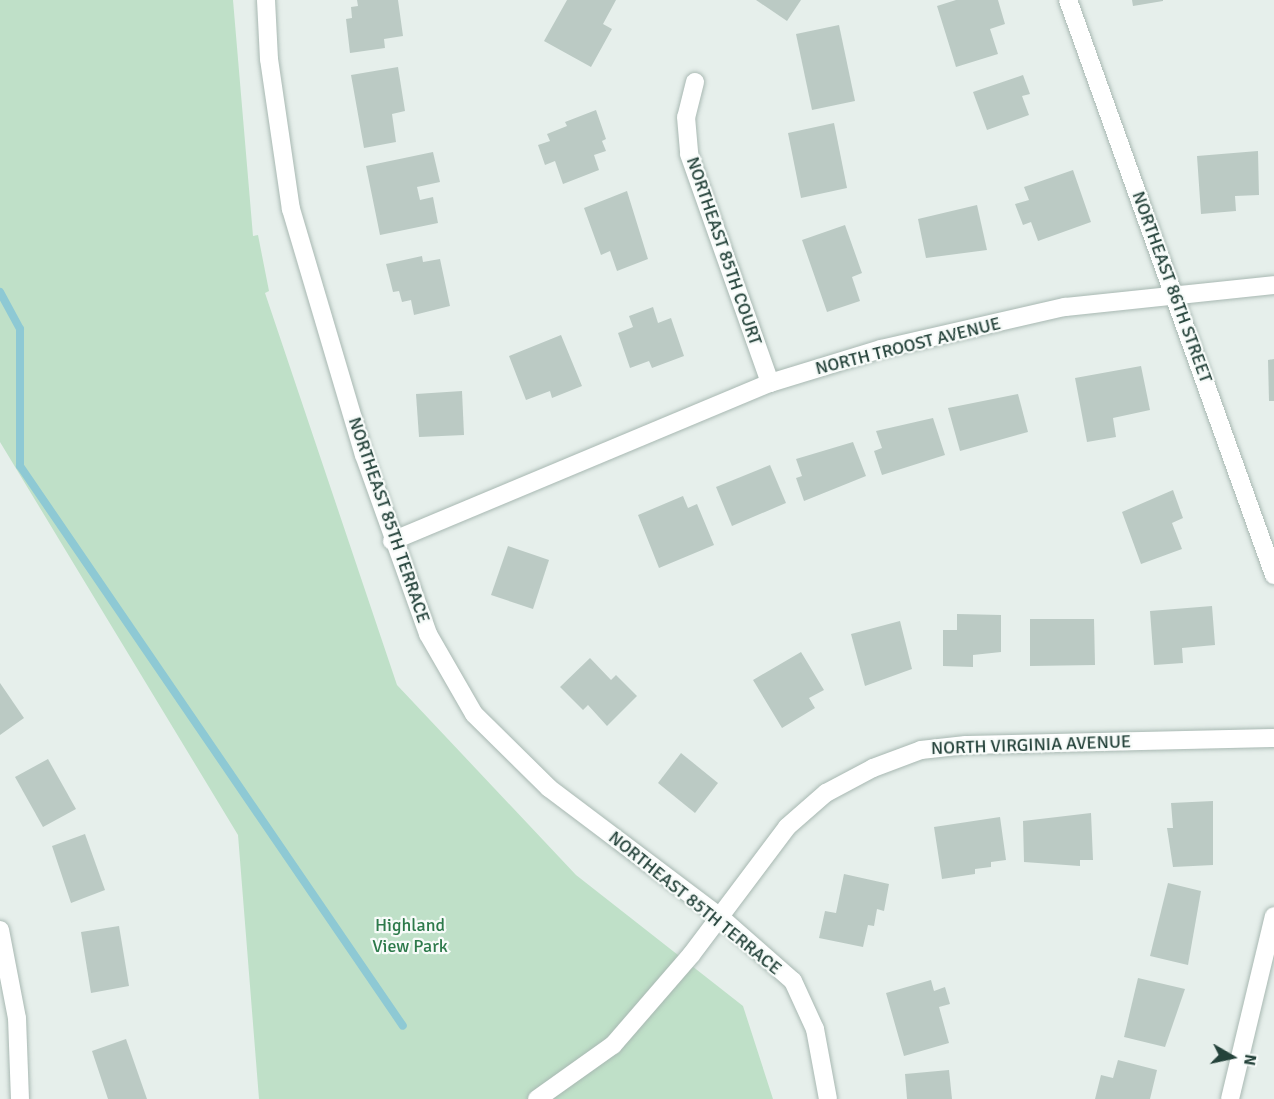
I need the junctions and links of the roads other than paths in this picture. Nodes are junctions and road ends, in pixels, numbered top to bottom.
1 (266, 0) edge
2 (1068, 0) edge
3 (695, 82) dead end
4 (1274, 285) edge
5 (1175, 294) junction
6 (770, 382) junction
7 (392, 542) junction
8 (1274, 575) edge
9 (1274, 738) edge
10 (718, 916) junction
11 (1274, 916) edge
12 (0, 930) edge
13 (20, 1099) edge
14 (537, 1099) edge
15 (828, 1099) edge
16 (1230, 1099) edge

1 - 7 street, NORTHEAST 85TH TERRACE
2 - 5 street, NORTHEAST 86TH STREET
3 - 6 street, NORTHEAST 85TH COURT
4 - 5 street, NORTH TROOST AVENUE
5 - 6 street, NORTH TROOST AVENUE
5 - 8 street, NORTHEAST 86TH STREET
6 - 7 street, NORTH TROOST AVENUE
7 - 10 street, NORTHEAST 85TH TERRACE
9 - 10 street, NORTH VIRGINIA AVENUE
10 - 14 street, NORTH VIRGINIA AVENUE
10 - 15 street, NORTHEAST 85TH TERRACE
11 - 16 street
12 - 13 street

